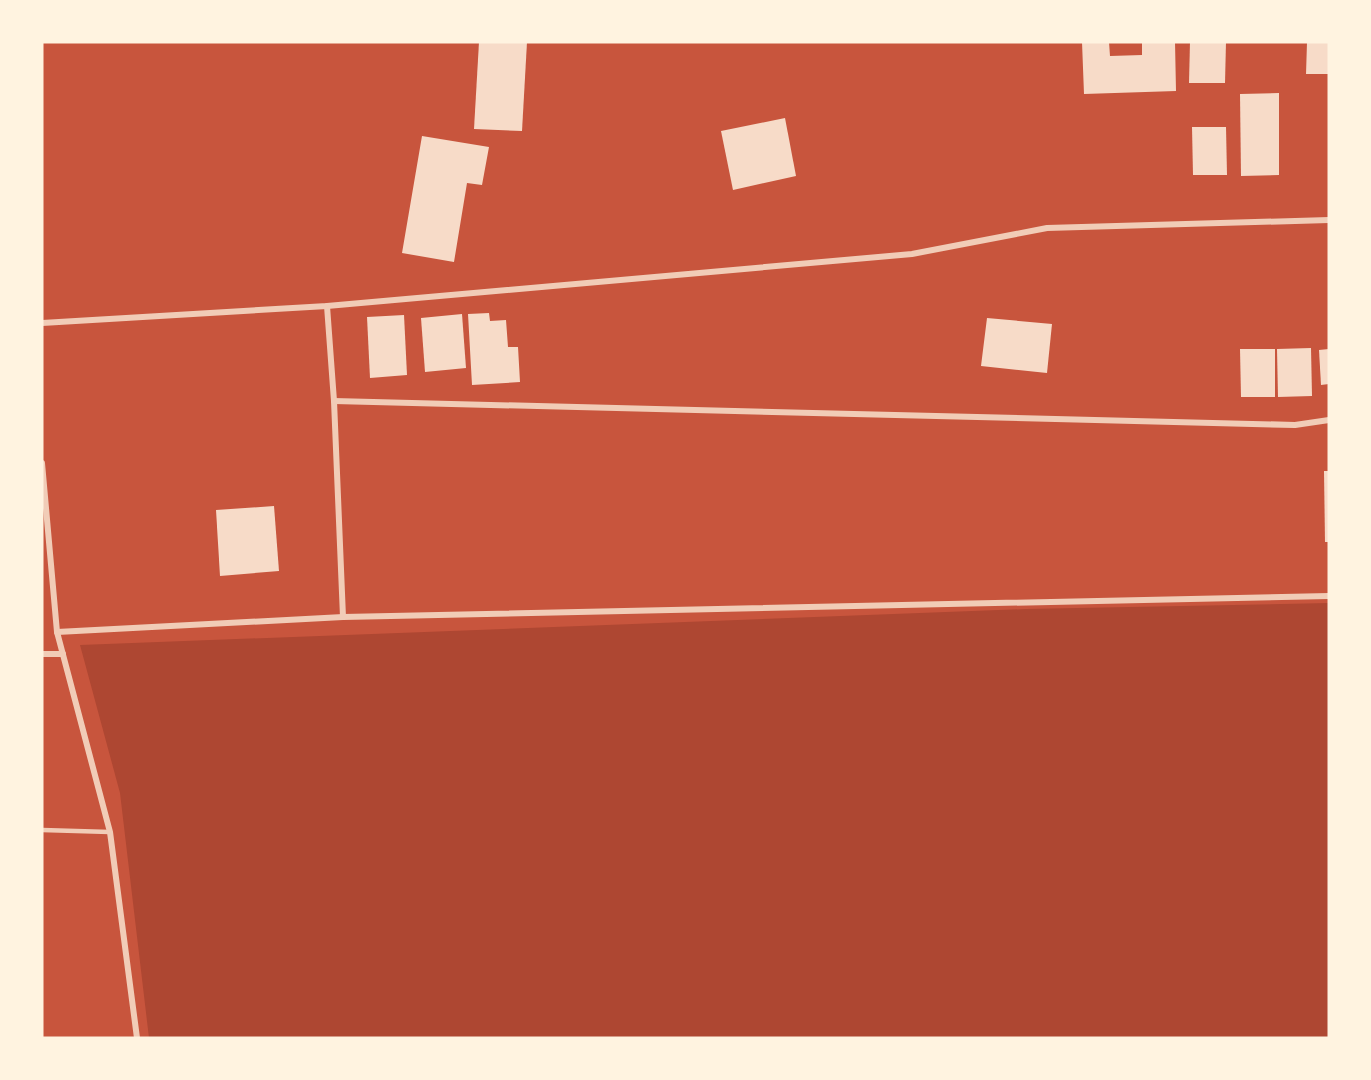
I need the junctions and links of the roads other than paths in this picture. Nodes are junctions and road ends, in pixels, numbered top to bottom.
1 (1329, 220) edge
2 (327, 306) junction
3 (42, 323) edge
4 (334, 401) junction
5 (1329, 420) edge
6 (42, 463) edge
7 (1329, 596) edge
8 (343, 617) junction
9 (57, 632) junction
10 (42, 654) edge
11 (63, 654) junction
12 (42, 830) edge
13 (110, 832) junction
14 (137, 1038) edge

1 - 2 street
2 - 3 street
2 - 4 street
4 - 5 street
4 - 8 street
6 - 9 street
7 - 8 street
8 - 9 street
9 - 11 street
10 - 11 street
11 - 13 street
12 - 13 lane
13 - 14 street

